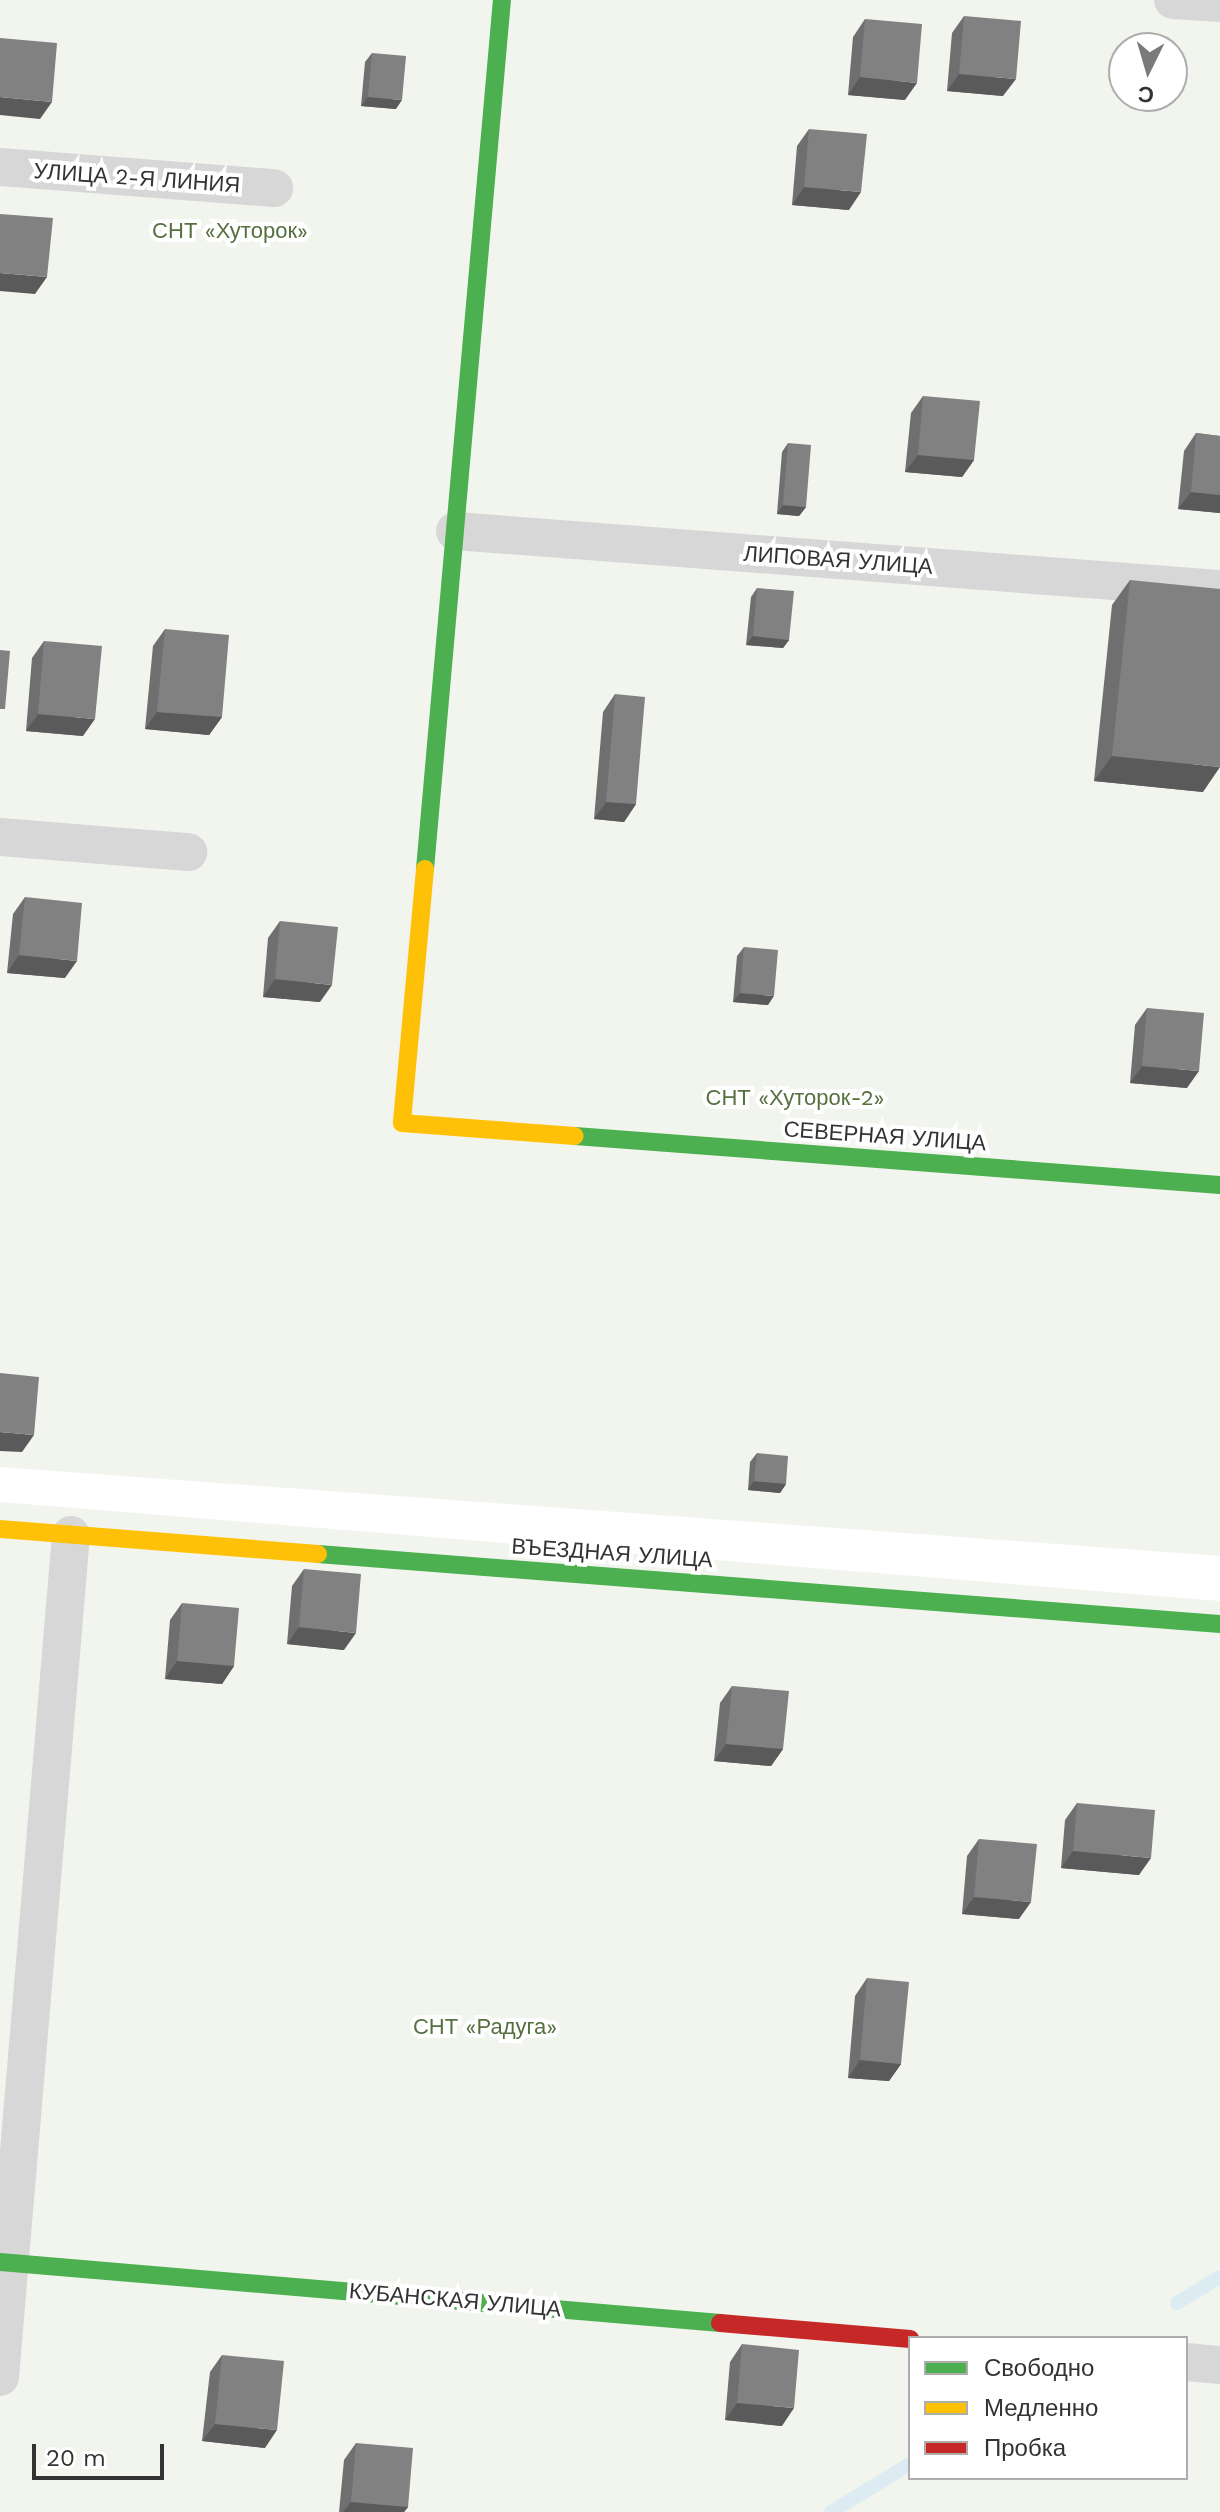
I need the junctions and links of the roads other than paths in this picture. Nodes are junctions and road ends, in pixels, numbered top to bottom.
1 (502, 0) edge
2 (1173, 0) edge
3 (1220, 3) edge
4 (0, 167) edge
5 (274, 188) dead end
6 (455, 531) junction
7 (1220, 589) edge
8 (0, 837) edge
9 (188, 852) dead end
10 (1220, 1185) edge
11 (0, 1529) edge
12 (71, 1535) junction
13 (1220, 1624) edge
14 (6, 2263) edge
15 (908, 2339) edge
16 (1188, 2362) edge
17 (1220, 2365) edge
18 (0, 2377) edge

1 - 6 street
2 - 3 street
4 - 5 street, УЛИЦА 2-Я ЛИНИЯ
6 - 7 street, ЛИПОВАЯ УЛИЦА
6 - 10 street, СЕВЕРНАЯ УЛИЦА
8 - 9 street
11 - 12 street, ВЪЕЗДНАЯ УЛИЦА
12 - 13 street, ВЪЕЗДНАЯ УЛИЦА
12 - 14 street
14 - 15 street, КУБАНСКАЯ УЛИЦА
14 - 18 street
16 - 17 street

